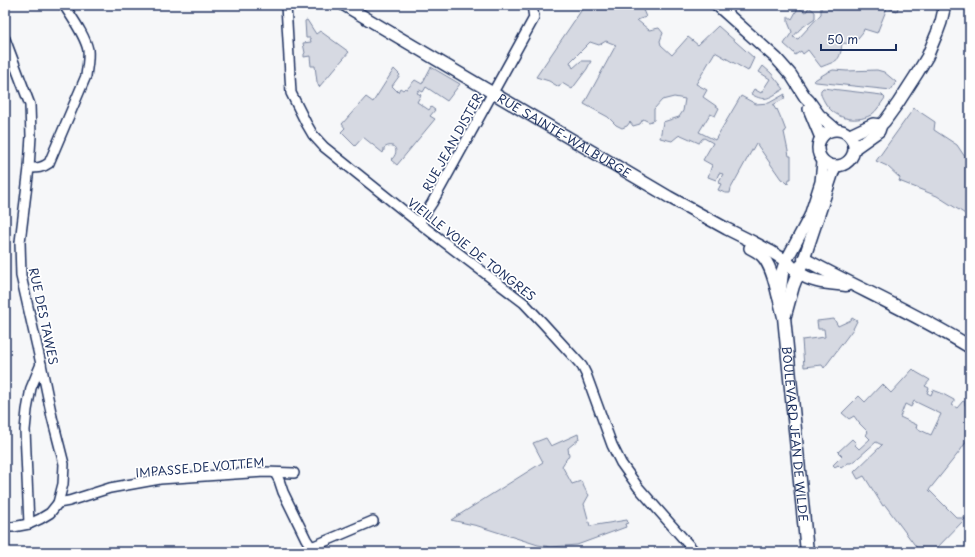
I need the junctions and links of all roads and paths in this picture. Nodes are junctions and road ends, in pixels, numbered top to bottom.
1 (64, 5) edge
2 (286, 5) edge
3 (344, 5) edge
4 (532, 5) edge
5 (717, 5) edge
6 (945, 5) edge
7 (5, 39) edge
8 (7, 49) edge
9 (493, 92) junction
10 (805, 97) junction
11 (881, 125) junction
12 (835, 129) junction
13 (850, 135) junction
14 (821, 138) junction
15 (855, 148) junction
16 (823, 162) junction
17 (835, 166) junction
18 (29, 168) junction
19 (419, 223) junction
20 (727, 229) junction
21 (804, 259) junction
22 (786, 261) junction
23 (798, 273) junction
24 (856, 287) junction
25 (779, 297) junction
26 (784, 316) junction
27 (970, 347) edge
28 (41, 364) junction
29 (275, 473) junction
30 (294, 473) dead end
31 (58, 503) junction
32 (373, 521) dead end
33 (28, 524) junction
34 (5, 527) edge
35 (695, 552) edge
36 (807, 552) edge

1 - 18 street
2 - 19 street, VIEILLE VOIE DE TONGRES
3 - 9 street, RUE SAINTE-WALBURGE
4 - 9 street, RUE JEAN DISTER
5 - 10 street
6 - 11 street
7 - 8 street, RUE DES TAWES
8 - 18 street, RUE DES TAWES
9 - 19 street, RUE JEAN DISTER
9 - 20 street, RUE SAINTE-WALBURGE
10 - 12 street
10 - 14 street
11 - 13 street
11 - 15 street
12 - 13 street
12 - 14 street
13 - 15 street
14 - 16 street
15 - 17 street
16 - 17 street
16 - 22 street
17 - 21 street
18 - 28 street, RUE DES TAWES
19 - 35 street, VIEILLE VOIE DE TONGRES
20 - 22 street, RUE SAINTE-WALBURGE
20 - 25 street
21 - 22 main road
21 - 23 main road, BOULEVARD JEAN DE WILDE
21 - 24 main road
22 - 23 main road
22 - 25 main road, BOULEVARD JEAN DE WILDE
23 - 24 main road
23 - 26 main road, BOULEVARD JEAN DE WILDE
24 - 27 main road
25 - 26 main road, BOULEVARD JEAN DE WILDE
26 - 36 main road, BOULEVARD JEAN DE WILDE
28 - 31 street, RUE DES TAWES
28 - 33 street
29 - 30 street, IMPASSE DE VOTTEM
29 - 31 street, IMPASSE DE VOTTEM
29 - 32 street, IMPASSE DE VOTTEM
31 - 33 street
33 - 34 street

